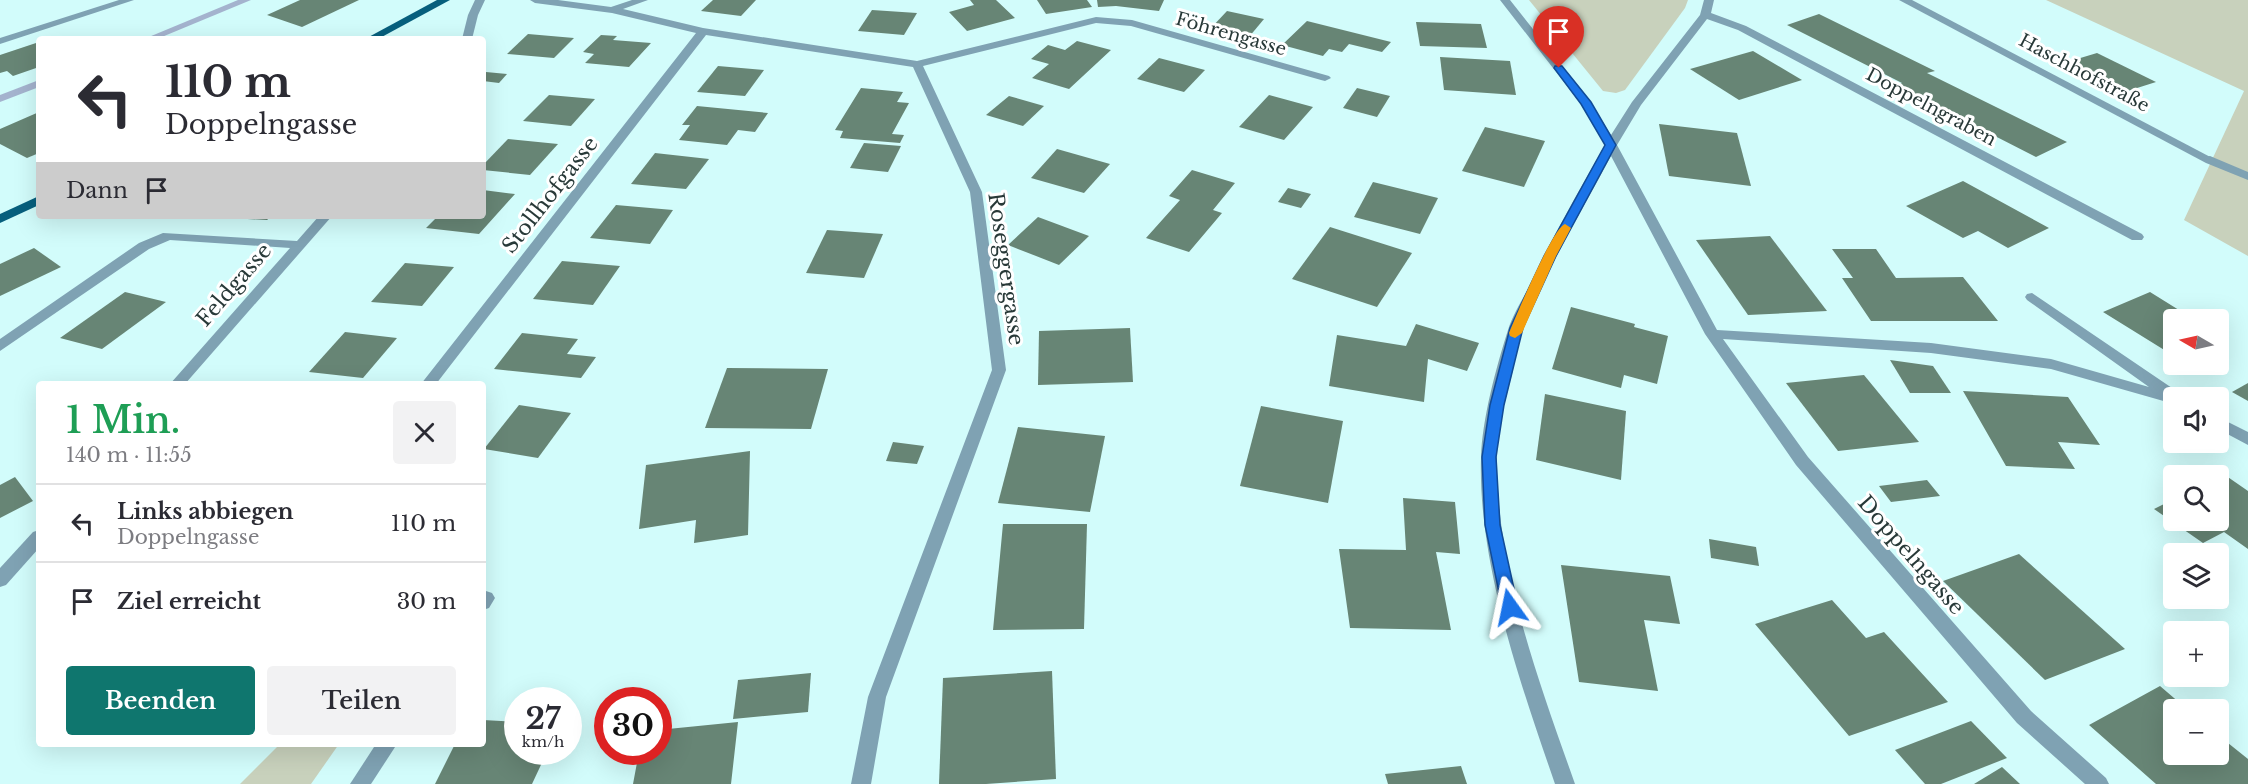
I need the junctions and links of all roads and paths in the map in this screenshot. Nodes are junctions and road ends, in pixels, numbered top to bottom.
1 (129, 0) edge
2 (445, 0) edge
3 (480, 0) edge
4 (535, 0) edge
5 (643, 0) edge
6 (1505, 0) edge
7 (1708, 0) edge
8 (1904, 0) edge
9 (612, 10) junction
10 (1705, 15) junction
11 (703, 31) junction
12 (376, 36) edge
13 (468, 36) edge
14 (0, 41) edge
15 (917, 64) junction
16 (1325, 78) dead end
17 (1611, 145) junction
18 (2248, 176) edge
19 (36, 201) edge
20 (0, 219) edge
21 (323, 219) edge
22 (2137, 237) dead end
23 (298, 246) junction
24 (2032, 297) dead end
25 (1713, 334) junction
26 (0, 346) edge
27 (180, 381) edge
28 (430, 381) edge
29 (2163, 390) edge
30 (2163, 395) edge
31 (2229, 428) edge
32 (2248, 439) edge
33 (36, 540) edge
34 (0, 580) edge
35 (385, 747) edge
36 (360, 784) edge
37 (861, 784) edge
38 (1565, 784) edge
39 (2099, 784) edge

1 - 14 street
2 - 12 main road
3 - 13 street
4 - 9 street
5 - 9 street
6 - 17 street, Doppelngasse
7 - 10 street
8 - 18 street, Haschhofstraße
9 - 11 street
10 - 17 street
10 - 22 street, Doppelngraben
11 - 15 street
11 - 28 street, Stollhofgasse
15 - 16 street, Föhrengasse
15 - 37 street, Roseggergasse
17 - 25 street, Doppelngasse
17 - 38 street
19 - 20 main road
21 - 23 street, Feldgasse
23 - 26 street
23 - 27 street, Feldgasse
24 - 29 street
25 - 30 street
25 - 39 street, Doppelngasse
31 - 32 street
33 - 34 street
35 - 36 street

